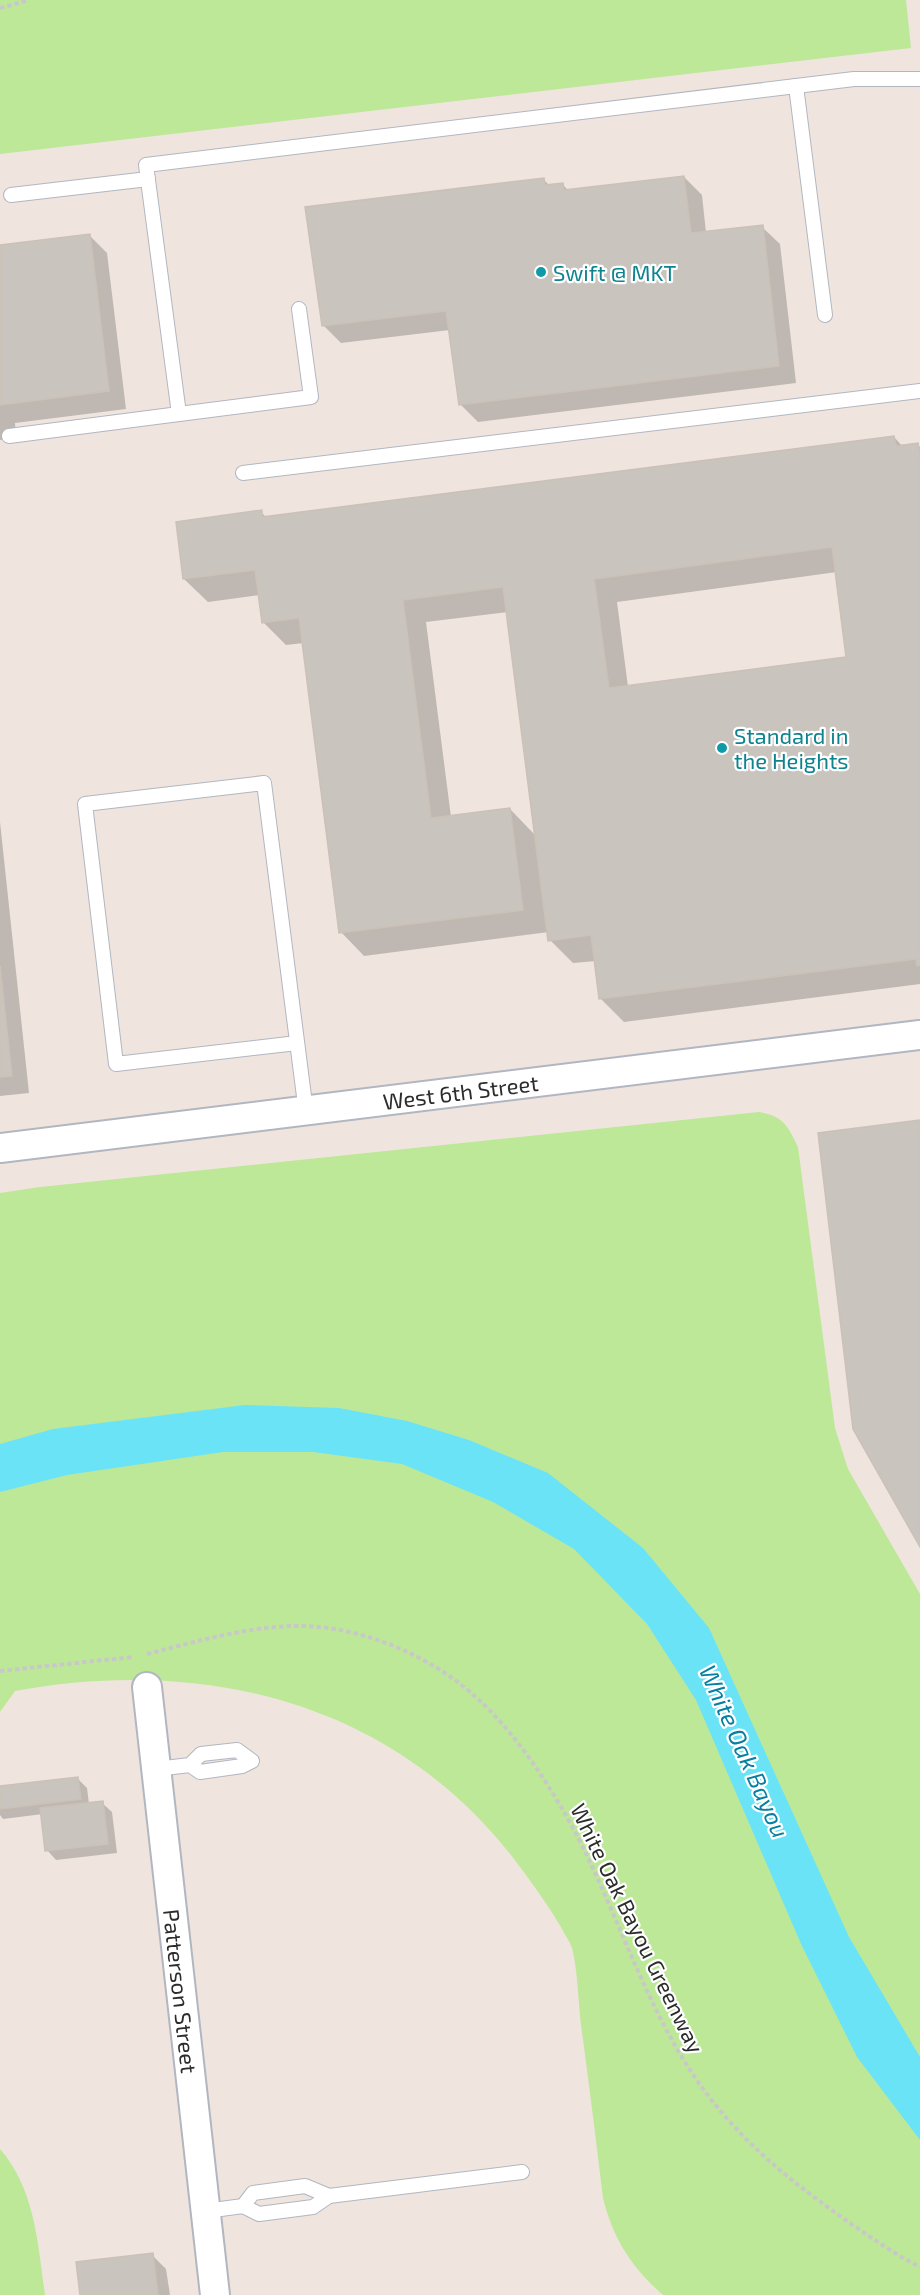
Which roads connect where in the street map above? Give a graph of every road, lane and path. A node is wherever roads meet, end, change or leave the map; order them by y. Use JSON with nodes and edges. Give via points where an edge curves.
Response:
{"nodes":[{"id":1,"x":29,"y":0,"type":"edge"},
{"id":2,"x":0,"y":8,"type":"edge"},
{"id":3,"x":920,"y":79,"type":"edge"},
{"id":4,"x":796,"y":86,"type":"junction"},
{"id":5,"x":148,"y":179,"type":"junction"},
{"id":6,"x":11,"y":195,"type":"dead end"},
{"id":7,"x":299,"y":309,"type":"dead end"},
{"id":8,"x":825,"y":315,"type":"dead end"},
{"id":9,"x":920,"y":390,"type":"edge"},
{"id":10,"x":179,"y":414,"type":"junction"},
{"id":11,"x":9,"y":436,"type":"dead end"},
{"id":12,"x":243,"y":473,"type":"dead end"},
{"id":13,"x":920,"y":1035,"type":"edge"},
{"id":14,"x":297,"y":1043,"type":"junction"},
{"id":15,"x":306,"y":1112,"type":"junction"},
{"id":16,"x":0,"y":1148,"type":"edge"},
{"id":17,"x":0,"y":1671,"type":"edge"},
{"id":18,"x":147,"y":1687,"type":"dead end"},
{"id":19,"x":190,"y":1765,"type":"dead end"},
{"id":20,"x":156,"y":1769,"type":"junction"},
{"id":21,"x":522,"y":2172,"type":"dead end"},
{"id":22,"x":329,"y":2196,"type":"junction"},
{"id":23,"x":243,"y":2206,"type":"junction"},
{"id":24,"x":206,"y":2211,"type":"junction"},
{"id":25,"x":920,"y":2267,"type":"edge"},
{"id":26,"x":215,"y":2295,"type":"edge"}],
"edges":[{"from":1,"to":2,"type":"path"},
{"from":3,"to":4,"type":"lane","via":[[854,79]]},
{"from":4,"to":5,"type":"lane","via":[[146,165]]},
{"from":4,"to":8,"type":"lane"},
{"from":5,"to":6,"type":"lane"},
{"from":5,"to":10,"type":"lane"},
{"from":7,"to":10,"type":"lane","via":[[311,397]]},
{"from":9,"to":12,"type":"lane"},
{"from":10,"to":11,"type":"lane"},
{"from":13,"to":15,"type":"street","name":"West 6th Street"},
{"from":14,"to":14,"type":"lane","via":[[264,783],[85,804],[116,1064]]},
{"from":14,"to":15,"type":"lane"},
{"from":15,"to":16,"type":"street","name":"West 6th Street"},
{"from":17,"to":25,"type":"path","name":"White Oak Bayou Greenway","via":[[116,1660],[233,1633],[293,1626],[322,1627],[363,1636],[412,1655],[448,1676],[497,1719],[565,1814],[670,2036],[714,2103],[746,2140],[794,2183],[856,2228]]},
{"from":18,"to":20,"type":"street","name":"Patterson Street"},
{"from":19,"to":20,"type":"lane"},
{"from":20,"to":24,"type":"street","name":"Patterson Street"},
{"from":21,"to":22,"type":"lane"},
{"from":22,"to":23,"type":"lane","via":[[313,2207],[259,2214]]},
{"from":22,"to":23,"type":"lane","via":[[305,2186],[253,2193]]},
{"from":23,"to":24,"type":"lane"},
{"from":24,"to":26,"type":"street","name":"Patterson Street"}]}
